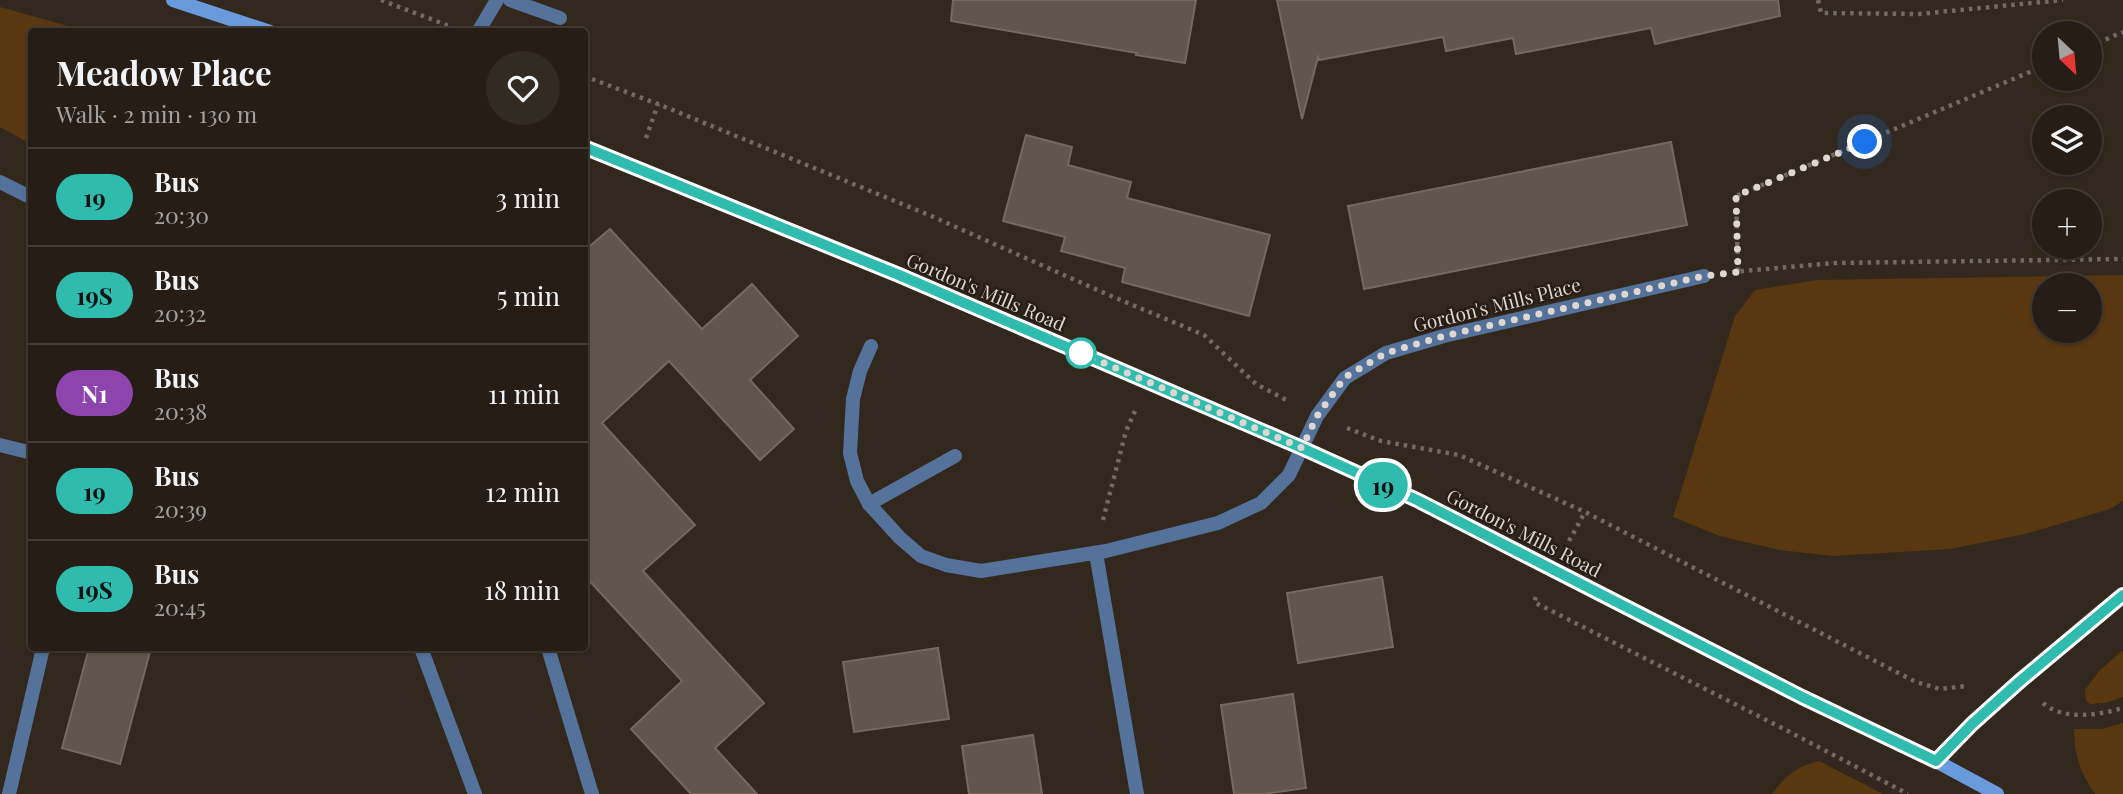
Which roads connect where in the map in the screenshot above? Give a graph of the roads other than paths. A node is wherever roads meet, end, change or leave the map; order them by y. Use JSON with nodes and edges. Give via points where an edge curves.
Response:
{"nodes":[{"id":1,"x":173,"y":0,"type":"edge"},
{"id":2,"x":497,"y":0,"type":"edge"},
{"id":3,"x":510,"y":0,"type":"edge"},
{"id":4,"x":560,"y":18,"type":"dead end"},
{"id":5,"x":258,"y":28,"type":"edge"},
{"id":6,"x":480,"y":28,"type":"edge"},
{"id":7,"x":588,"y":148,"type":"edge"},
{"id":8,"x":0,"y":182,"type":"edge"},
{"id":9,"x":28,"y":196,"type":"edge"},
{"id":10,"x":1704,"y":276,"type":"road end"},
{"id":11,"x":871,"y":346,"type":"dead end"},
{"id":12,"x":0,"y":444,"type":"edge"},
{"id":13,"x":1302,"y":448,"type":"junction"},
{"id":14,"x":28,"y":452,"type":"edge"},
{"id":15,"x":955,"y":456,"type":"dead end"},
{"id":16,"x":869,"y":503,"type":"junction"},
{"id":17,"x":1101,"y":552,"type":"junction"},
{"id":18,"x":2123,"y":595,"type":"edge"},
{"id":19,"x":42,"y":651,"type":"edge"},
{"id":20,"x":422,"y":651,"type":"edge"},
{"id":21,"x":549,"y":651,"type":"edge"},
{"id":22,"x":1936,"y":761,"type":"junction"},
{"id":23,"x":9,"y":794,"type":"edge"},
{"id":24,"x":475,"y":794,"type":"edge"},
{"id":25,"x":592,"y":794,"type":"edge"},
{"id":26,"x":1137,"y":794,"type":"edge"},
{"id":27,"x":1997,"y":794,"type":"edge"}],
"edges":[{"from":1,"to":5,"type":"main road"},
{"from":2,"to":6,"type":"street"},
{"from":3,"to":4,"type":"street"},
{"from":7,"to":13,"type":"main road","name":"Gordon's Mills Road"},
{"from":8,"to":9,"type":"street"},
{"from":10,"to":13,"type":"street","name":"Gordon's Mills Place","via":[[1386,353],[1345,377],[1317,416]]},
{"from":11,"to":16,"type":"street","name":"Gordon's Mills Place","via":[[853,399],[850,453]]},
{"from":12,"to":14,"type":"street"},
{"from":13,"to":17,"type":"street","name":"Gordon's Mills Place","via":[[1289,475],[1261,503],[1218,523]]},
{"from":13,"to":22,"type":"main road","name":"Gordon's Mills Road","via":[[1417,500]]},
{"from":15,"to":16,"type":"street"},
{"from":16,"to":17,"type":"street","name":"Gordon's Mills Place","via":[[921,556],[946,565],[981,571]]},
{"from":17,"to":26,"type":"street"},
{"from":18,"to":22,"type":"street","via":[[2020,681]]},
{"from":19,"to":23,"type":"street"},
{"from":20,"to":24,"type":"street"},
{"from":21,"to":25,"type":"street"},
{"from":22,"to":27,"type":"main road","name":"Gordon's Mills Road"}]}
